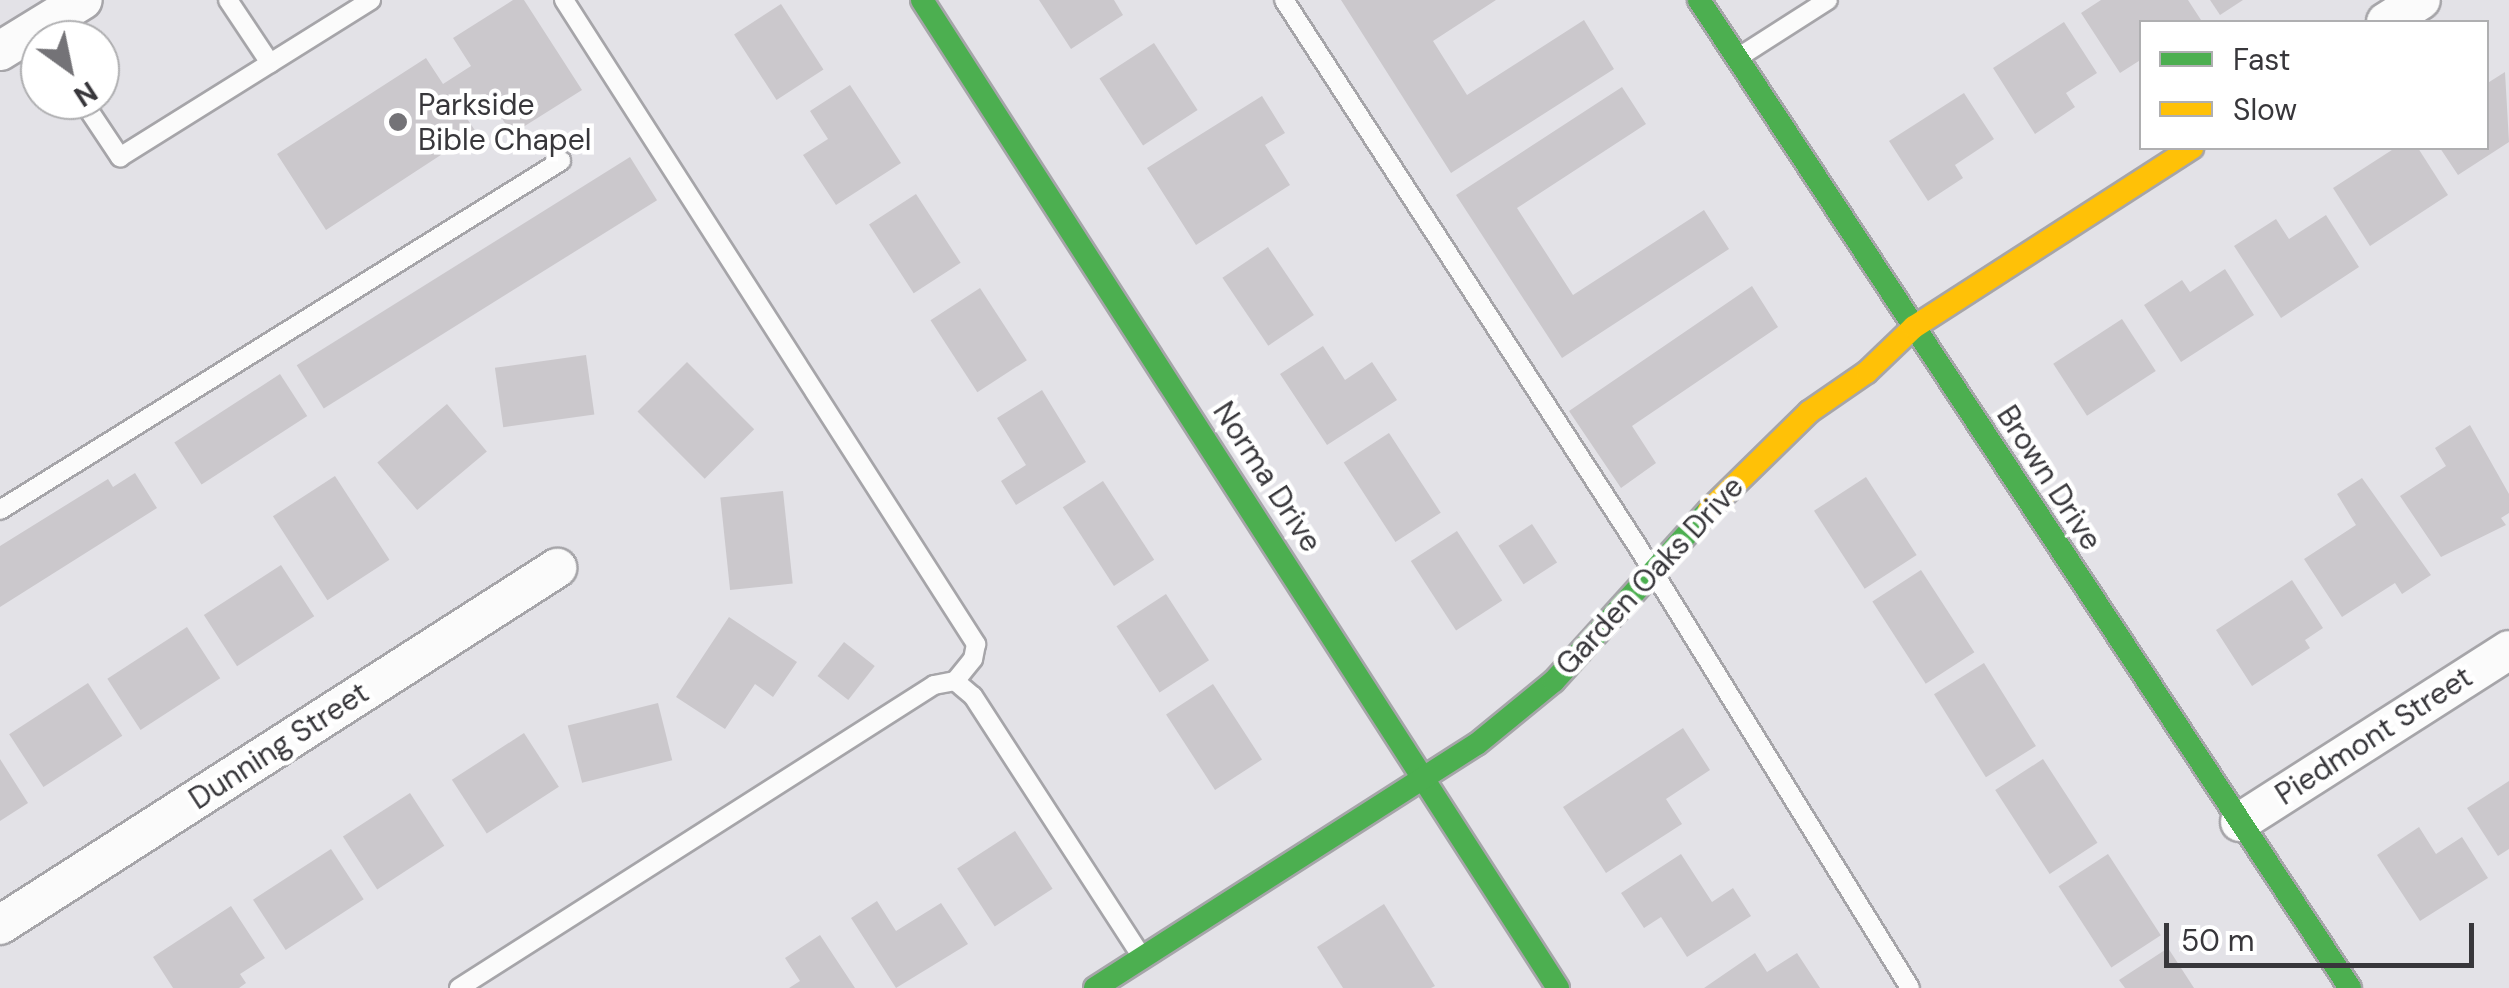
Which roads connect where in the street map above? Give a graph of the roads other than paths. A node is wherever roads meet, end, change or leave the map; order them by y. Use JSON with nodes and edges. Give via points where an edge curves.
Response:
{"nodes":[{"id":1,"x":83,"y":0,"type":"edge"},
{"id":2,"x":228,"y":0,"type":"edge"},
{"id":3,"x":371,"y":0,"type":"edge"},
{"id":4,"x":564,"y":0,"type":"edge"},
{"id":5,"x":922,"y":0,"type":"edge"},
{"id":6,"x":1284,"y":0,"type":"edge"},
{"id":7,"x":1699,"y":0,"type":"edge"},
{"id":8,"x":1828,"y":0,"type":"edge"},
{"id":9,"x":2421,"y":0,"type":"edge"},
{"id":10,"x":57,"y":20,"type":"edge"},
{"id":11,"x":2389,"y":20,"type":"edge"},
{"id":12,"x":1737,"y":58,"type":"junction"},
{"id":13,"x":270,"y":63,"type":"junction"},
{"id":14,"x":95,"y":120,"type":"edge"},
{"id":15,"x":2189,"y":150,"type":"edge"},
{"id":16,"x":561,"y":162,"type":"dead end"},
{"id":17,"x":1914,"y":327,"type":"junction"},
{"id":18,"x":0,"y":510,"type":"edge"},
{"id":19,"x":557,"y":568,"type":"dead end"},
{"id":20,"x":1654,"y":572,"type":"junction"},
{"id":21,"x":2509,"y":650,"type":"edge"},
{"id":22,"x":955,"y":680,"type":"junction"},
{"id":23,"x":1424,"y":778,"type":"junction"},
{"id":24,"x":2240,"y":822,"type":"junction"},
{"id":25,"x":0,"y":925,"type":"edge"},
{"id":26,"x":1142,"y":958,"type":"junction"},
{"id":27,"x":459,"y":988,"type":"edge"},
{"id":28,"x":1095,"y":988,"type":"edge"},
{"id":29,"x":1558,"y":988,"type":"edge"},
{"id":30,"x":1910,"y":988,"type":"edge"},
{"id":31,"x":2350,"y":988,"type":"edge"}],
"edges":[{"from":1,"to":10,"type":"street"},
{"from":2,"to":13,"type":"lane"},
{"from":3,"to":13,"type":"lane"},
{"from":4,"to":22,"type":"lane","via":[[976,644]]},
{"from":5,"to":23,"type":"street","name":"Norma Drive"},
{"from":6,"to":20,"type":"lane"},
{"from":7,"to":12,"type":"street","name":"Brown Drive"},
{"from":8,"to":12,"type":"lane"},
{"from":9,"to":11,"type":"street"},
{"from":12,"to":17,"type":"street","name":"Brown Drive"},
{"from":13,"to":14,"type":"lane","via":[[120,157]]},
{"from":15,"to":17,"type":"street","name":"Garden Oaks Drive"},
{"from":16,"to":18,"type":"lane"},
{"from":17,"to":20,"type":"street","name":"Garden Oaks Drive","via":[[1730,486]]},
{"from":17,"to":24,"type":"street","name":"Brown Drive"},
{"from":19,"to":25,"type":"street","name":"Dunning Street"},
{"from":20,"to":23,"type":"street","name":"Garden Oaks Drive","via":[[1554,681]]},
{"from":20,"to":30,"type":"lane"},
{"from":21,"to":24,"type":"street","name":"Piedmont Street"},
{"from":22,"to":26,"type":"lane","via":[[972,696]]},
{"from":22,"to":27,"type":"lane","via":[[934,685]]},
{"from":23,"to":26,"type":"street","name":"Garden Oaks Drive"},
{"from":23,"to":29,"type":"street","name":"Norma Drive"},
{"from":24,"to":31,"type":"street","name":"Brown Drive"},
{"from":26,"to":28,"type":"street","name":"Garden Oaks Drive"}]}
